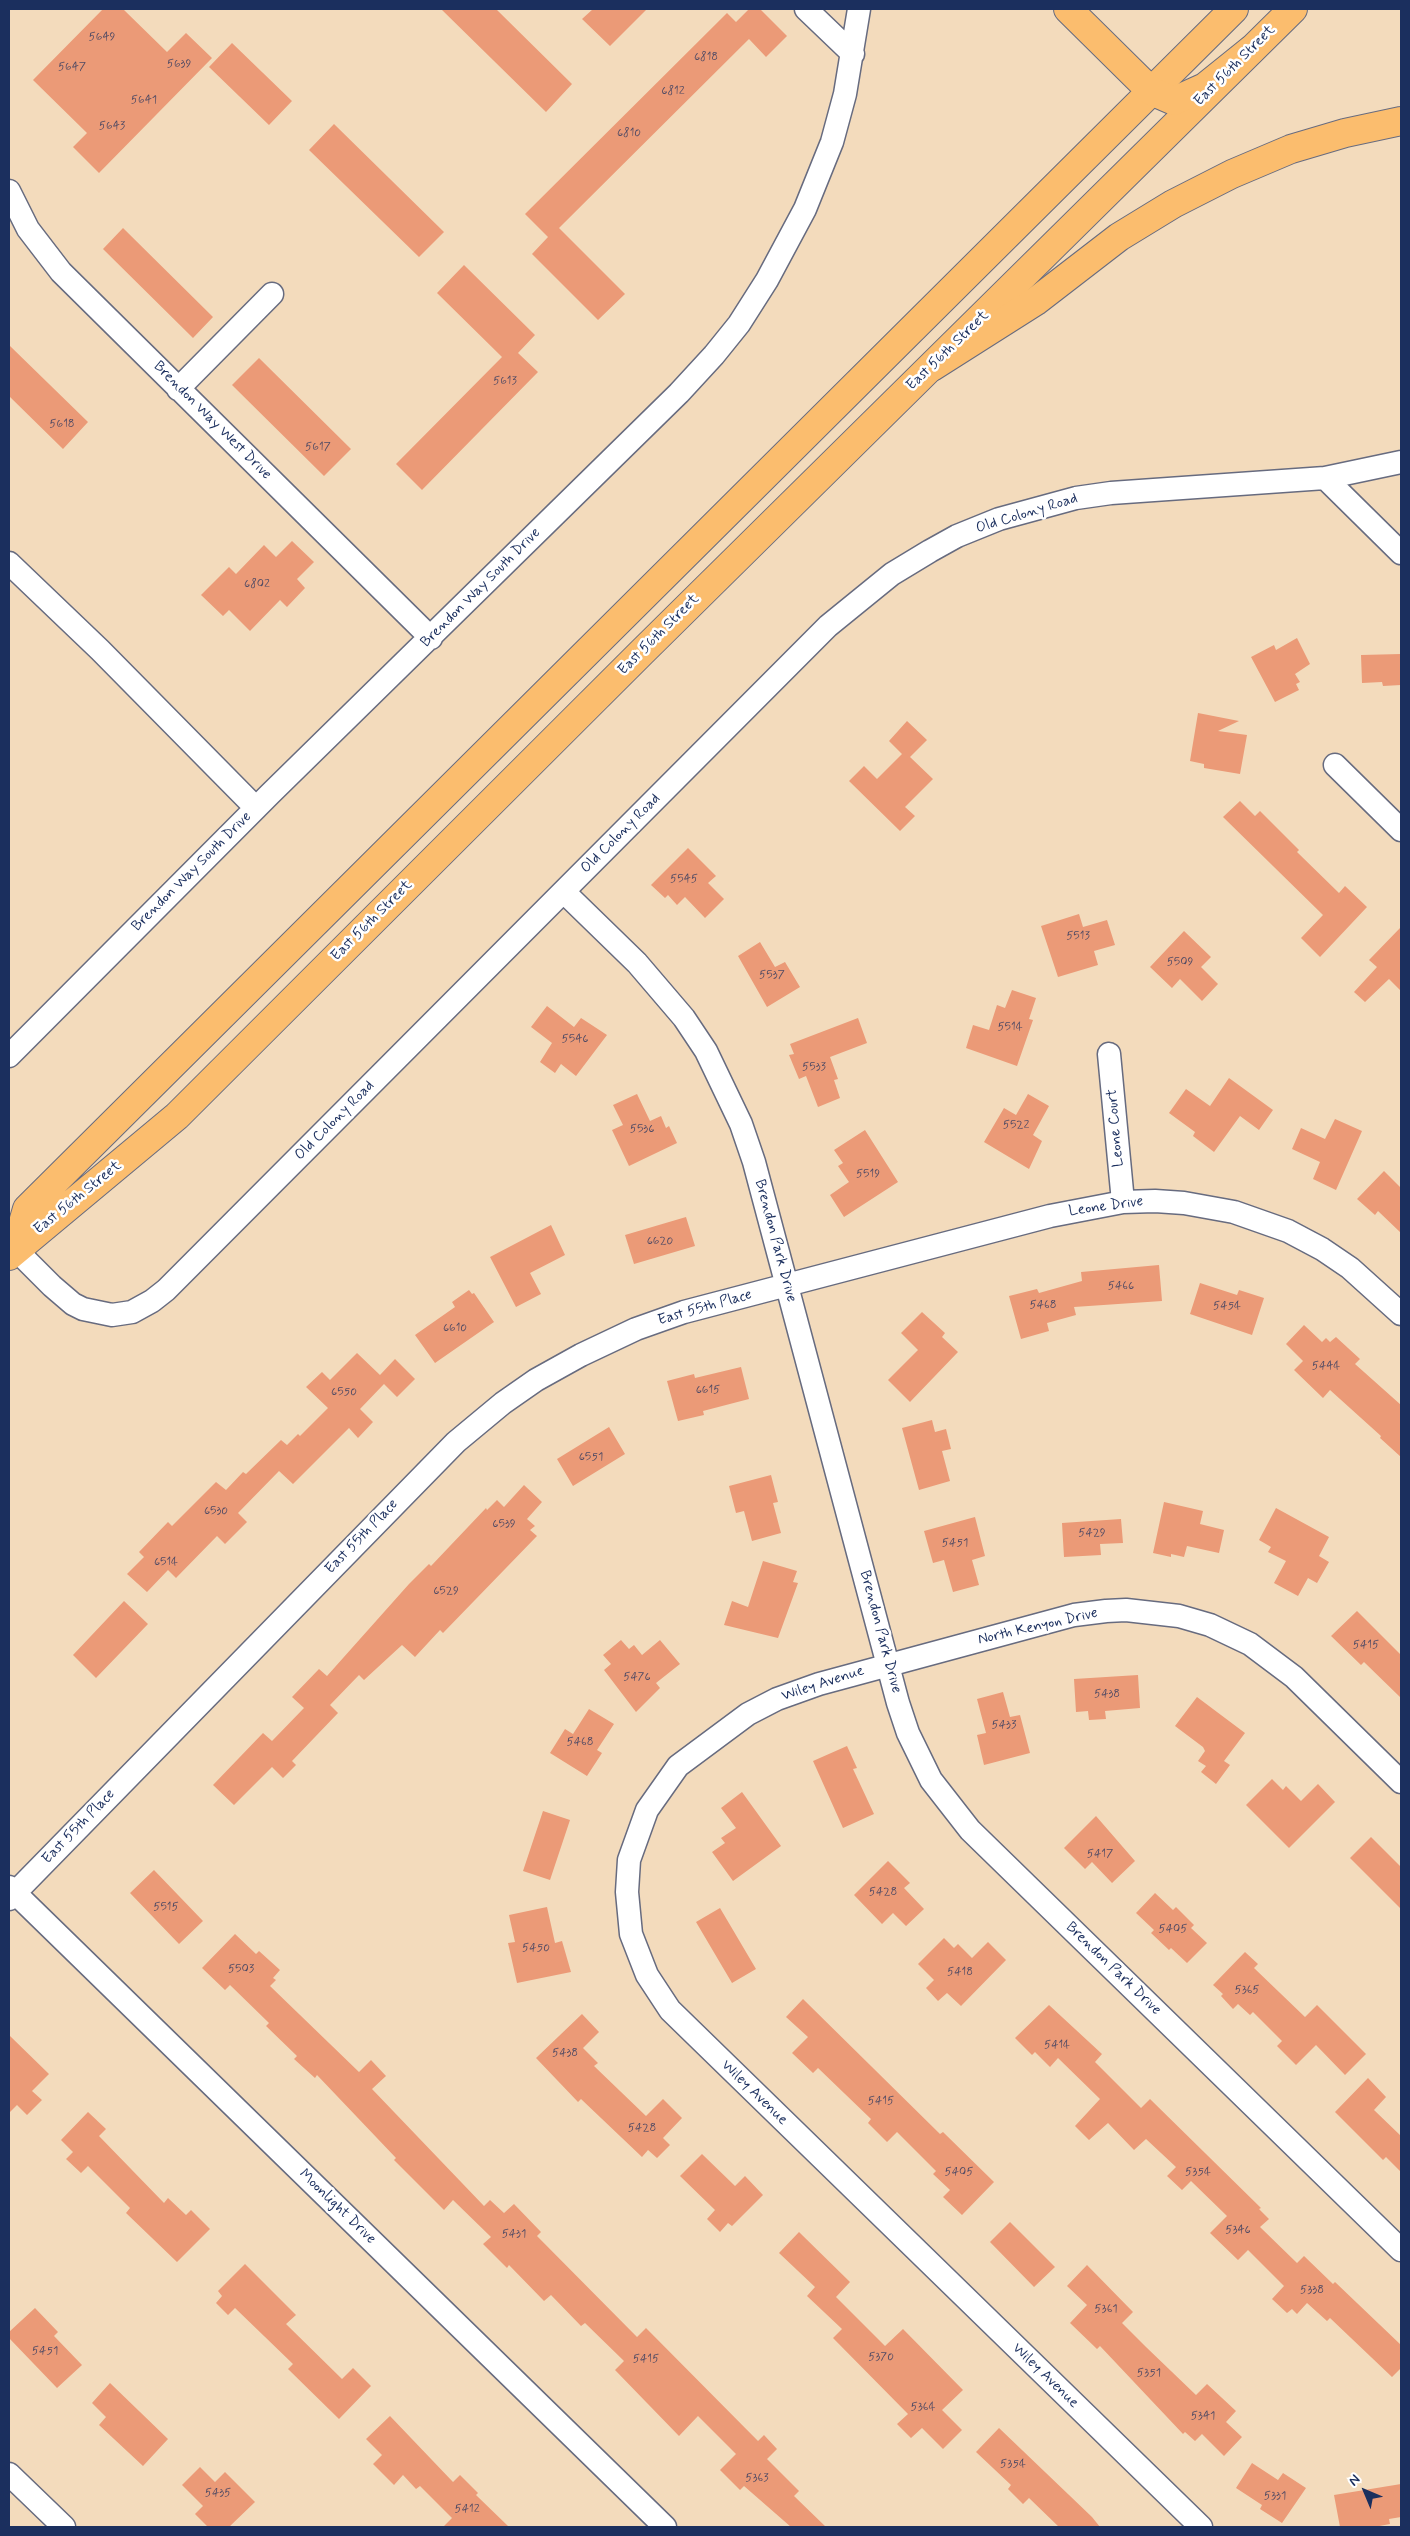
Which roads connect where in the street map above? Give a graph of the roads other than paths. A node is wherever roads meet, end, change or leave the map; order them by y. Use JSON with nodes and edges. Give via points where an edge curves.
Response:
{"nodes":[{"id":1,"x":806,"y":9,"type":"edge"},
{"id":2,"x":859,"y":9,"type":"edge"},
{"id":3,"x":1068,"y":9,"type":"edge"},
{"id":4,"x":1234,"y":9,"type":"edge"},
{"id":5,"x":1293,"y":9,"type":"edge"},
{"id":6,"x":1252,"y":50,"type":"junction"},
{"id":7,"x":853,"y":54,"type":"junction"},
{"id":8,"x":1151,"y":91,"type":"junction"},
{"id":9,"x":1401,"y":121,"type":"edge"},
{"id":10,"x":9,"y":192,"type":"edge"},
{"id":11,"x":272,"y":294,"type":"dead end"},
{"id":12,"x":932,"y":367,"type":"junction"},
{"id":13,"x":178,"y":389,"type":"junction"},
{"id":14,"x":1401,"y":462,"type":"edge"},
{"id":15,"x":1325,"y":478,"type":"junction"},
{"id":16,"x":1401,"y":553,"type":"edge"},
{"id":17,"x":9,"y":562,"type":"edge"},
{"id":18,"x":432,"y":638,"type":"junction"},
{"id":19,"x":1335,"y":765,"type":"dead end"},
{"id":20,"x":256,"y":808,"type":"junction"},
{"id":21,"x":1401,"y":830,"type":"edge"},
{"id":22,"x":564,"y":892,"type":"junction"},
{"id":23,"x":1109,"y":1054,"type":"dead end"},
{"id":24,"x":9,"y":1056,"type":"edge"},
{"id":25,"x":1123,"y":1202,"type":"junction"},
{"id":26,"x":11,"y":1249,"type":"edge"},
{"id":27,"x":787,"y":1285,"type":"junction"},
{"id":28,"x":1401,"y":1314,"type":"edge"},
{"id":29,"x":888,"y":1664,"type":"junction"},
{"id":30,"x":1401,"y":1782,"type":"edge"},
{"id":31,"x":11,"y":1893,"type":"edge"},
{"id":32,"x":1401,"y":2250,"type":"edge"},
{"id":33,"x":9,"y":2474,"type":"edge"},
{"id":34,"x":64,"y":2527,"type":"edge"},
{"id":35,"x":665,"y":2527,"type":"edge"},
{"id":36,"x":1201,"y":2527,"type":"edge"}],
"edges":[{"from":1,"to":7,"type":"street"},
{"from":2,"to":7,"type":"street","name":"Brendon Way South Drive"},
{"from":3,"to":8,"type":"main road"},
{"from":4,"to":8,"type":"main road","name":"East 56th Street"},
{"from":5,"to":6,"type":"main road","name":"East 56th Street"},
{"from":6,"to":8,"type":"main road","via":[[1187,97],[1174,101]]},
{"from":6,"to":12,"type":"main road","name":"East 56th Street"},
{"from":7,"to":18,"type":"street","name":"Brendon Way South Drive","via":[[832,142],[806,210],[788,246],[739,324],[679,393]]},
{"from":8,"to":26,"type":"main road","name":"East 56th Street","via":[[26,1209]]},
{"from":9,"to":12,"type":"main road","via":[[1291,149],[1182,200],[1118,237],[1036,301]]},
{"from":10,"to":13,"type":"street","name":"Brendon Way West Drive","via":[[28,229],[52,262]]},
{"from":11,"to":13,"type":"street"},
{"from":12,"to":26,"type":"main road","name":"East 56th Street","via":[[177,1116]]},
{"from":13,"to":18,"type":"street","name":"Brendon Way West Drive"},
{"from":14,"to":15,"type":"street","name":"Old Colony Road"},
{"from":15,"to":16,"type":"street"},
{"from":15,"to":22,"type":"street","name":"Old Colony Road","via":[[1076,498],[999,519],[936,547],[892,574],[828,626]]},
{"from":17,"to":20,"type":"street"},
{"from":18,"to":20,"type":"street","name":"Brendon Way South Drive"},
{"from":19,"to":21,"type":"street"},
{"from":20,"to":24,"type":"street","name":"Brendon Way South Drive"},
{"from":22,"to":26,"type":"street","name":"Old Colony Road","via":[[152,1301],[132,1312],[112,1315],[82,1309]]},
{"from":22,"to":27,"type":"street","name":"Brendon Park Drive","via":[[658,985],[706,1051],[741,1124]]},
{"from":23,"to":25,"type":"street","name":"Leone Court"},
{"from":25,"to":27,"type":"street","name":"Leone Drive","via":[[1050,1216]]},
{"from":25,"to":28,"type":"street","name":"Leone Drive","via":[[1204,1206],[1273,1225],[1336,1258]]},
{"from":27,"to":29,"type":"street","name":"Brendon Park Drive"},
{"from":27,"to":31,"type":"street","name":"East 55th Place","via":[[684,1312],[636,1329],[554,1370],[503,1403],[434,1464]]},
{"from":29,"to":30,"type":"street","name":"North Kenyon Drive","via":[[1074,1615],[1126,1610],[1179,1616],[1220,1629],[1268,1656]]},
{"from":29,"to":32,"type":"street","name":"Brendon Park Drive","via":[[912,1743],[931,1780],[955,1814]]},
{"from":29,"to":36,"type":"street","name":"Wiley Avenue","via":[[777,1699],[748,1714],[678,1766],[647,1810],[629,1860],[627,1903],[638,1956],[655,1989],[678,2019]]},
{"from":31,"to":35,"type":"street","name":"Moonlight Drive"},
{"from":33,"to":34,"type":"street"}]}
